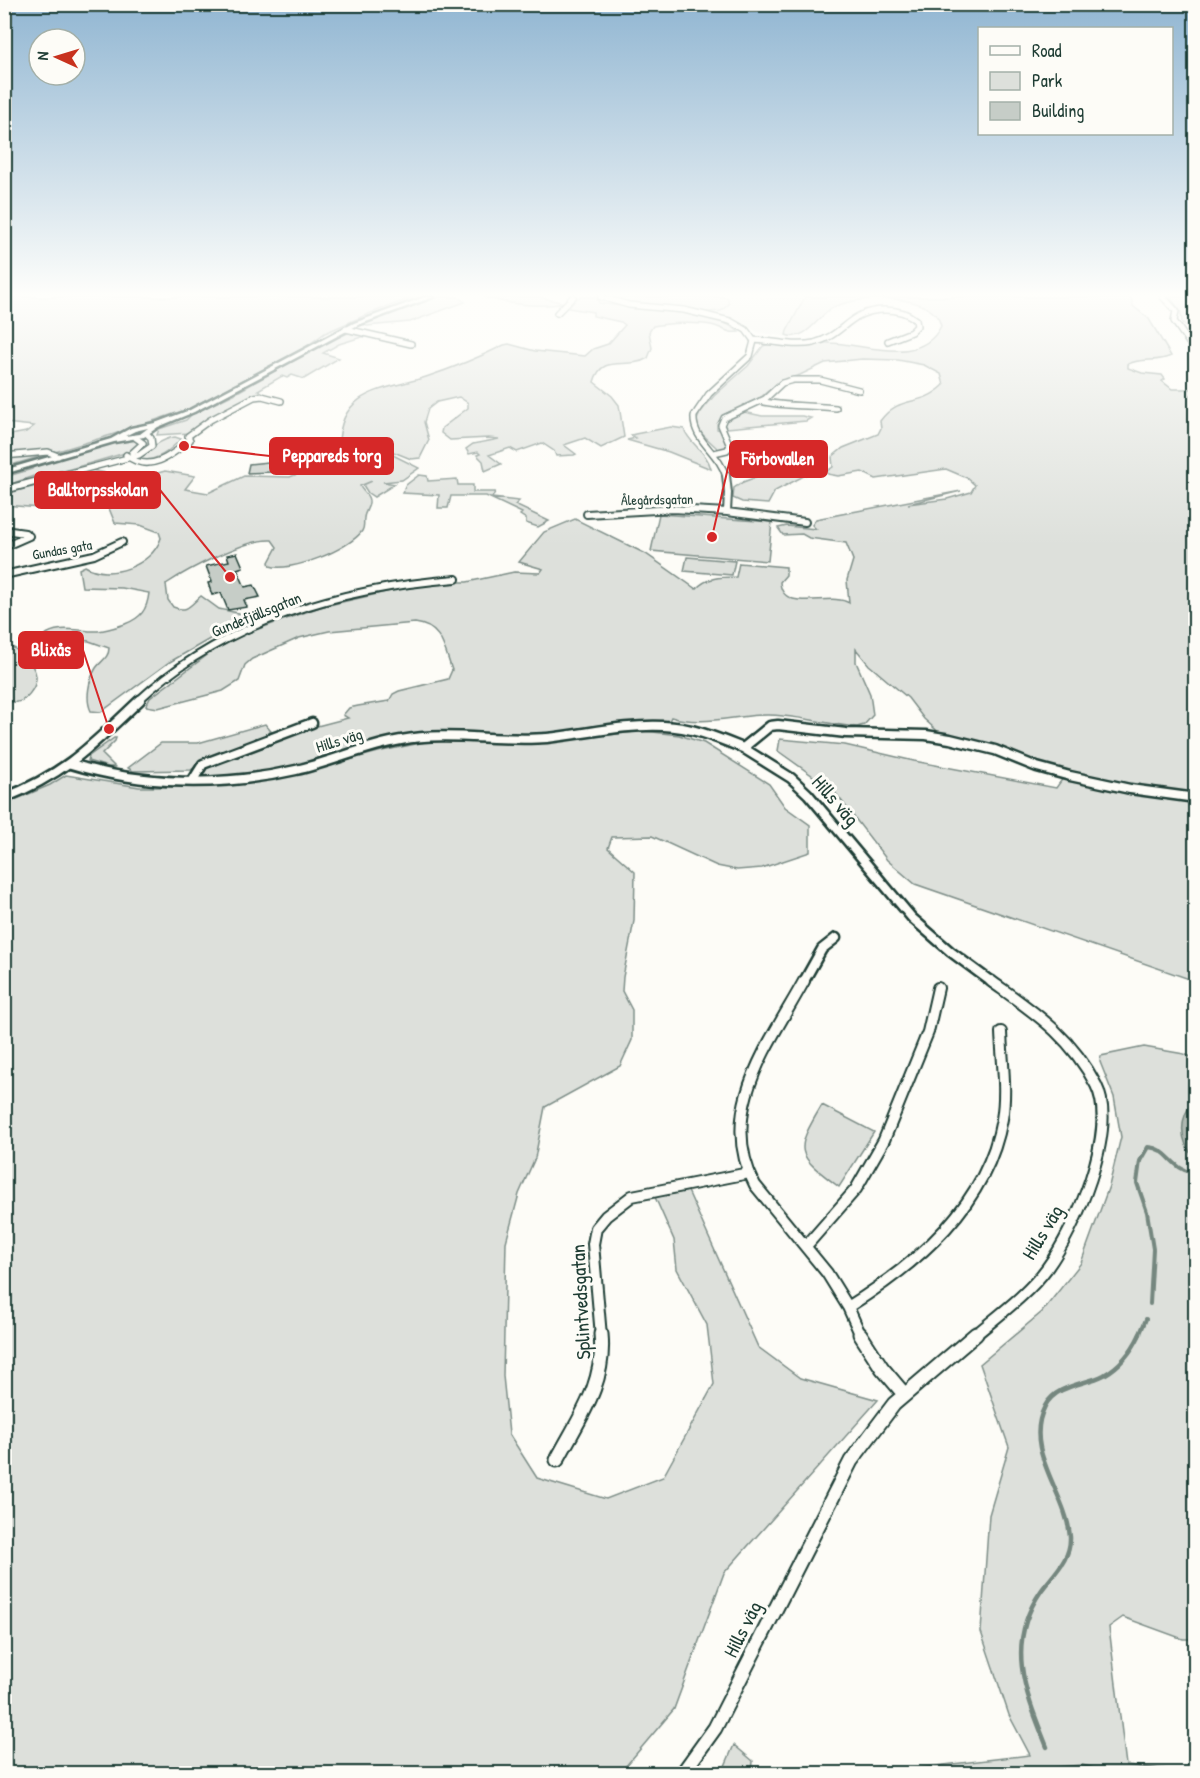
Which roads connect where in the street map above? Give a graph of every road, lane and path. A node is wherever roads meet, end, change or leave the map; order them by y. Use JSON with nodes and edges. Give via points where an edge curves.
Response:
{"nodes":[{"id":1,"x":253,"y":380,"type":"edge"},
{"id":2,"x":726,"y":380,"type":"edge"},
{"id":3,"x":793,"y":380,"type":"edge"},
{"id":4,"x":819,"y":380,"type":"edge"},
{"id":5,"x":859,"y":390,"type":"dead end"},
{"id":6,"x":281,"y":401,"type":"dead end"},
{"id":7,"x":760,"y":401,"type":"junction"},
{"id":8,"x":836,"y":408,"type":"dead end"},
{"id":9,"x":146,"y":432,"type":"junction"},
{"id":10,"x":132,"y":435,"type":"junction"},
{"id":11,"x":714,"y":453,"type":"junction"},
{"id":12,"x":4,"y":456,"type":"edge"},
{"id":13,"x":58,"y":456,"type":"junction"},
{"id":14,"x":128,"y":456,"type":"junction"},
{"id":15,"x":4,"y":472,"type":"edge"},
{"id":16,"x":4,"y":490,"type":"edge"},
{"id":17,"x":727,"y":512,"type":"junction"},
{"id":18,"x":587,"y":514,"type":"dead end"},
{"id":19,"x":805,"y":522,"type":"dead end"},
{"id":20,"x":4,"y":530,"type":"edge"},
{"id":21,"x":122,"y":542,"type":"dead end"},
{"id":22,"x":4,"y":547,"type":"edge"},
{"id":23,"x":4,"y":575,"type":"edge"},
{"id":24,"x":456,"y":579,"type":"dead end"},
{"id":25,"x":312,"y":723,"type":"dead end"},
{"id":26,"x":743,"y":748,"type":"junction"},
{"id":27,"x":71,"y":764,"type":"junction"},
{"id":28,"x":193,"y":780,"type":"junction"},
{"id":29,"x":4,"y":798,"type":"edge"},
{"id":30,"x":1196,"y":798,"type":"edge"},
{"id":31,"x":836,"y":938,"type":"dead end"},
{"id":32,"x":938,"y":988,"type":"dead end"},
{"id":33,"x":1000,"y":1032,"type":"dead end"},
{"id":34,"x":749,"y":1173,"type":"junction"},
{"id":35,"x":807,"y":1245,"type":"junction"},
{"id":36,"x":848,"y":1307,"type":"junction"},
{"id":37,"x":904,"y":1394,"type":"junction"},
{"id":38,"x":557,"y":1460,"type":"dead end"},
{"id":39,"x":682,"y":1773,"type":"edge"}],
"edges":[{"from":1,"to":9,"type":"street"},
{"from":2,"to":11,"type":"street","via":[[694,415],[697,435]]},
{"from":3,"to":7,"type":"street","via":[[782,383]]},
{"from":4,"to":5,"type":"street"},
{"from":6,"to":14,"type":"street","via":[[254,397],[204,423],[164,461],[142,464]]},
{"from":7,"to":8,"type":"street"},
{"from":7,"to":11,"type":"street","via":[[722,420],[730,446]]},
{"from":9,"to":10,"type":"street"},
{"from":9,"to":14,"type":"street","via":[[152,446],[146,452]]},
{"from":10,"to":13,"type":"street"},
{"from":10,"to":14,"type":"street","via":[[143,442]]},
{"from":11,"to":17,"type":"street","via":[[725,477]]},
{"from":12,"to":13,"type":"street","via":[[36,452]]},
{"from":13,"to":15,"type":"street"},
{"from":14,"to":16,"type":"street"},
{"from":17,"to":18,"type":"street","name":"Ålegårdsgatan","via":[[673,509]]},
{"from":17,"to":19,"type":"street","name":"Ålegårdsgatan"},
{"from":20,"to":22,"type":"street","name":"Gundas gata","via":[[28,536]]},
{"from":21,"to":23,"type":"street","name":"Gundas gata","via":[[94,556]]},
{"from":24,"to":27,"type":"street","name":"Gundefjällsgatan","via":[[355,594],[282,615],[232,636],[167,676]]},
{"from":25,"to":28,"type":"street","via":[[203,764]]},
{"from":26,"to":28,"type":"street","name":"Hills väg","via":[[716,737],[665,726],[526,739],[432,736],[387,743],[293,771],[240,779]]},
{"from":26,"to":30,"type":"street","via":[[774,725],[846,733],[926,735],[995,750],[1070,776]]},
{"from":26,"to":37,"type":"street","name":"Hills väg","via":[[791,777],[808,794],[912,918],[1069,1043],[1101,1101],[1104,1126],[1086,1192],[1071,1230],[1046,1269],[1015,1301]]},
{"from":27,"to":28,"type":"street","via":[[121,778]]},
{"from":27,"to":29,"type":"street","name":"Gundefjällsgatan"},
{"from":31,"to":34,"type":"street","via":[[822,949],[802,981],[743,1097],[739,1123]]},
{"from":32,"to":35,"type":"street","via":[[928,1032],[884,1140],[856,1189]]},
{"from":33,"to":36,"type":"street","via":[[1002,1119],[996,1144],[975,1192],[925,1251],[880,1288]]},
{"from":34,"to":35,"type":"street","via":[[774,1210]]},
{"from":34,"to":38,"type":"street","name":"Splintvedsgatan","via":[[632,1196],[596,1228],[593,1244],[602,1345],[600,1375]]},
{"from":35,"to":36,"type":"street"},
{"from":36,"to":37,"type":"street","via":[[862,1339]]},
{"from":37,"to":39,"type":"street","name":"Hills väg","via":[[851,1461],[714,1728]]}]}
